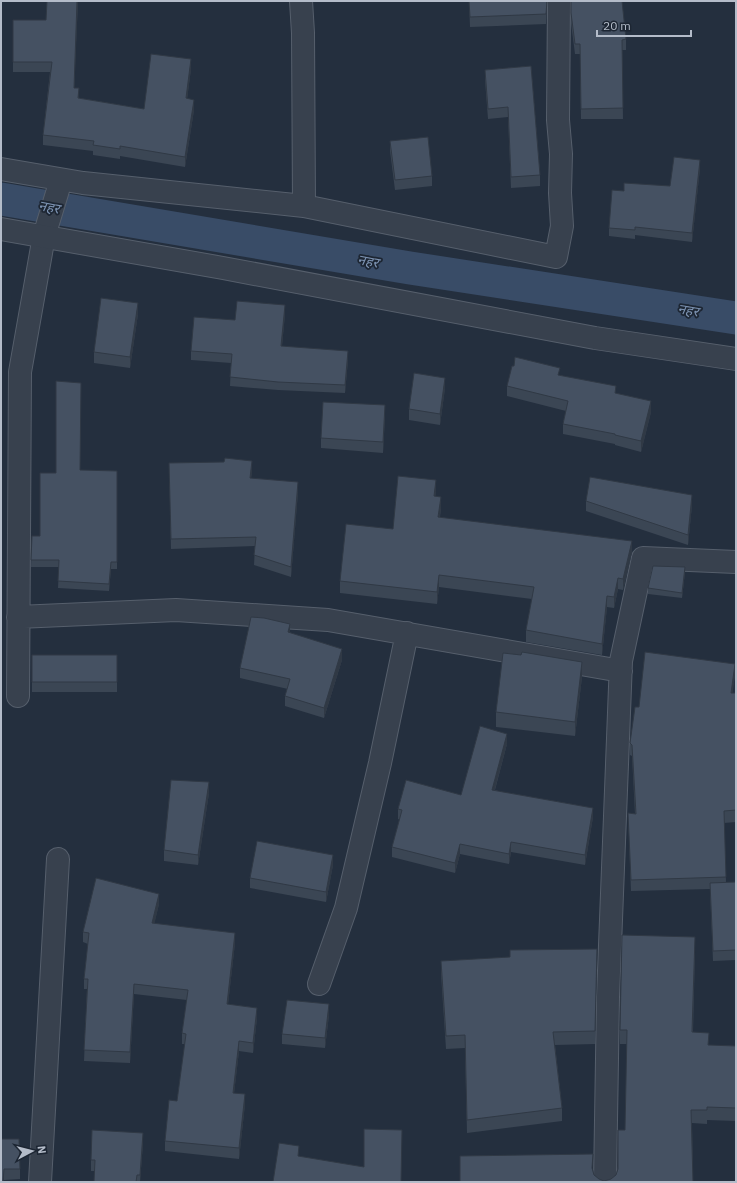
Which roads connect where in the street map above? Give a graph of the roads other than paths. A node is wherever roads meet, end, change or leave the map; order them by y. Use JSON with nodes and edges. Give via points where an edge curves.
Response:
{"nodes":[{"id":1,"x":301,"y":1,"type":"edge"},
{"id":2,"x":559,"y":1,"type":"edge"},
{"id":3,"x":1,"y":169,"type":"edge"},
{"id":4,"x":61,"y":180,"type":"junction"},
{"id":5,"x":304,"y":206,"type":"junction"},
{"id":6,"x":1,"y":229,"type":"edge"},
{"id":7,"x":44,"y":236,"type":"junction"},
{"id":8,"x":736,"y":359,"type":"edge"},
{"id":9,"x":736,"y":562,"type":"edge"},
{"id":10,"x":18,"y":617,"type":"junction"},
{"id":11,"x":407,"y":633,"type":"junction"},
{"id":12,"x":621,"y":671,"type":"junction"},
{"id":13,"x":18,"y":696,"type":"dead end"},
{"id":14,"x":58,"y":859,"type":"dead end"},
{"id":15,"x":319,"y":984,"type":"dead end"},
{"id":16,"x":40,"y":1182,"type":"edge"},
{"id":17,"x":605,"y":1182,"type":"edge"}],
"edges":[{"from":1,"to":5,"type":"street"},
{"from":2,"to":5,"type":"street","via":[[558,120],[562,226],[556,256]]},
{"from":3,"to":4,"type":"street"},
{"from":4,"to":5,"type":"street"},
{"from":4,"to":7,"type":"street"},
{"from":6,"to":7,"type":"street"},
{"from":7,"to":8,"type":"street","via":[[595,338]]},
{"from":7,"to":10,"type":"street","via":[[20,372]]},
{"from":9,"to":12,"type":"street","via":[[643,558],[621,660]]},
{"from":10,"to":11,"type":"street","via":[[176,610],[328,620]]},
{"from":10,"to":13,"type":"street"},
{"from":11,"to":12,"type":"street"},
{"from":11,"to":15,"type":"street","via":[[346,908]]},
{"from":12,"to":17,"type":"street","via":[[608,997]]},
{"from":14,"to":16,"type":"street"}]}
